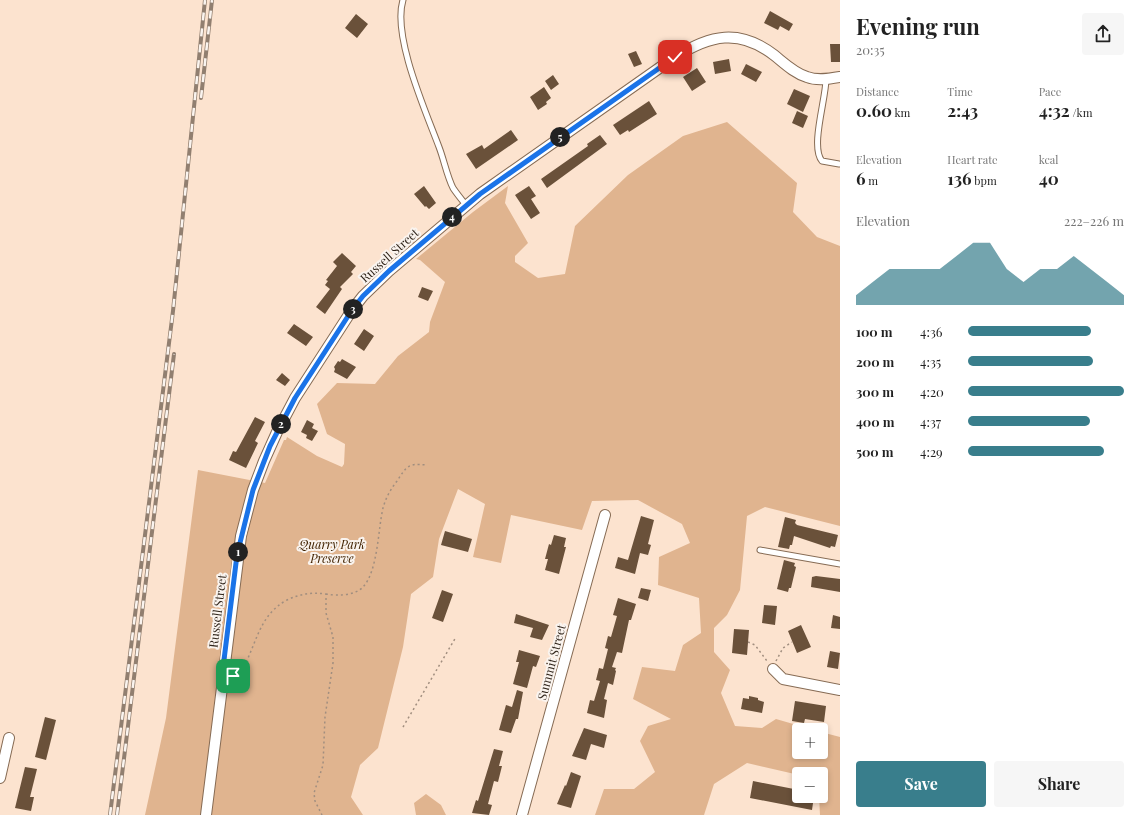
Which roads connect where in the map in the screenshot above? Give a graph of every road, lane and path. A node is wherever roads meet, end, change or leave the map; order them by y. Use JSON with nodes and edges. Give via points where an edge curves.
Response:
{"nodes":[{"id":1,"x":403,"y":0,"type":"edge"},
{"id":2,"x":840,"y":77,"type":"edge"},
{"id":3,"x":826,"y":79,"type":"junction"},
{"id":4,"x":838,"y":164,"type":"dead end"},
{"id":5,"x":466,"y":205,"type":"junction"},
{"id":6,"x":426,"y":466,"type":"dead end"},
{"id":7,"x":605,"y":515,"type":"dead end"},
{"id":8,"x":760,"y":550,"type":"dead end"},
{"id":9,"x":840,"y":564,"type":"edge"},
{"id":10,"x":326,"y":594,"type":"junction"},
{"id":11,"x":456,"y":638,"type":"dead end"},
{"id":12,"x":748,"y":642,"type":"dead end"},
{"id":13,"x":792,"y":642,"type":"dead end"},
{"id":14,"x":773,"y":668,"type":"junction"},
{"id":15,"x":222,"y":676,"type":"junction"},
{"id":16,"x":840,"y":690,"type":"edge"},
{"id":17,"x":403,"y":727,"type":"dead end"},
{"id":18,"x":9,"y":738,"type":"dead end"},
{"id":19,"x":0,"y":778,"type":"edge"},
{"id":20,"x":206,"y":815,"type":"edge"},
{"id":21,"x":322,"y":815,"type":"edge"},
{"id":22,"x":522,"y":815,"type":"edge"}],
"edges":[{"from":1,"to":5,"type":"lane","via":[[400,11],[403,35],[416,91],[453,188]]},
{"from":2,"to":3,"type":"street","name":"Russell Street"},
{"from":3,"to":4,"type":"lane","via":[[818,157],[822,161]]},
{"from":3,"to":5,"type":"street","name":"Russell Street","via":[[806,77],[762,46],[744,40],[721,38],[700,42]]},
{"from":5,"to":15,"type":"street","name":"Russell Street","via":[[363,296],[295,398],[277,432],[253,490],[241,536]]},
{"from":6,"to":10,"type":"path","via":[[410,465],[389,492],[368,581],[362,588],[350,594]]},
{"from":7,"to":22,"type":"street","name":"Summit Street"},
{"from":8,"to":9,"type":"lane"},
{"from":10,"to":15,"type":"path","via":[[300,595],[275,608],[266,618],[240,673]]},
{"from":10,"to":21,"type":"path","via":[[326,614],[333,637],[333,663],[325,717],[323,765],[314,793],[315,802]]},
{"from":11,"to":17,"type":"path"},
{"from":12,"to":14,"type":"path","via":[[758,648]]},
{"from":13,"to":14,"type":"path","via":[[781,650]]},
{"from":14,"to":16,"type":"street","via":[[783,678]]},
{"from":15,"to":20,"type":"street","name":"Russell Street"},
{"from":18,"to":19,"type":"street"}]}
